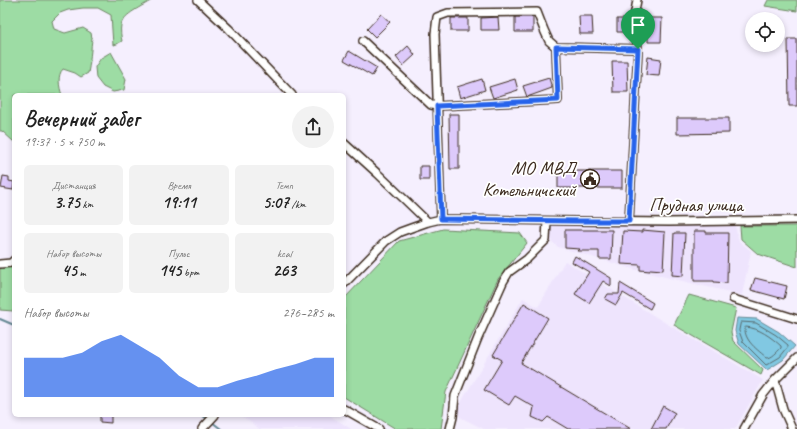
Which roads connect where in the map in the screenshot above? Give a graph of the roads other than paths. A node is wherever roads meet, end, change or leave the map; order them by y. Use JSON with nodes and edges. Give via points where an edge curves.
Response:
{"nodes":[{"id":1,"x":198,"y":0,"type":"edge"},
{"id":2,"x":637,"y":0,"type":"edge"},
{"id":3,"x":363,"y":41,"type":"dead end"},
{"id":4,"x":556,"y":47,"type":"junction"},
{"id":5,"x":638,"y":49,"type":"junction"},
{"id":6,"x":290,"y":93,"type":"edge"},
{"id":7,"x":437,"y":106,"type":"junction"},
{"id":8,"x":346,"y":145,"type":"edge"},
{"id":9,"x":441,"y":219,"type":"junction"},
{"id":10,"x":797,"y":220,"type":"edge"},
{"id":11,"x":547,"y":221,"type":"junction"},
{"id":12,"x":629,"y":221,"type":"junction"},
{"id":13,"x":428,"y":222,"type":"junction"},
{"id":14,"x":12,"y":262,"type":"edge"},
{"id":15,"x":0,"y":264,"type":"edge"},
{"id":16,"x":346,"y":282,"type":"edge"},
{"id":17,"x":732,"y":299,"type":"dead end"},
{"id":18,"x":797,"y":319,"type":"edge"},
{"id":19,"x":797,"y":358,"type":"edge"},
{"id":20,"x":775,"y":380,"type":"junction"},
{"id":21,"x":346,"y":410,"type":"edge"},
{"id":22,"x":213,"y":417,"type":"edge"},
{"id":23,"x":202,"y":429,"type":"edge"},
{"id":24,"x":379,"y":429,"type":"edge"},
{"id":25,"x":450,"y":429,"type":"edge"},
{"id":26,"x":744,"y":429,"type":"edge"},
{"id":27,"x":792,"y":429,"type":"edge"}],
"edges":[{"from":1,"to":6,"type":"street"},
{"from":2,"to":5,"type":"street","via":[[634,18]]},
{"from":3,"to":7,"type":"street","via":[[430,105]]},
{"from":4,"to":5,"type":"street"},
{"from":4,"to":7,"type":"street","via":[[558,100]]},
{"from":4,"to":7,"type":"street","via":[[549,41],[537,12],[448,13],[437,17]]},
{"from":5,"to":12,"type":"street"},
{"from":7,"to":9,"type":"street"},
{"from":8,"to":13,"type":"street"},
{"from":9,"to":11,"type":"street","name":"Прудная улица"},
{"from":9,"to":13,"type":"street","name":"Прудная улица"},
{"from":10,"to":12,"type":"street","name":"Прудная улица"},
{"from":11,"to":12,"type":"street","name":"Прудная улица"},
{"from":11,"to":25,"type":"street","via":[[546,240],[509,272],[503,282],[455,396]]},
{"from":13,"to":16,"type":"street","name":"Прудная улица","via":[[400,232],[386,241]]},
{"from":14,"to":15,"type":"street"},
{"from":17,"to":18,"type":"street"},
{"from":19,"to":20,"type":"street"},
{"from":20,"to":26,"type":"street","via":[[763,395]]},
{"from":20,"to":27,"type":"street"},
{"from":21,"to":24,"type":"street"},
{"from":22,"to":23,"type":"street"}]}
